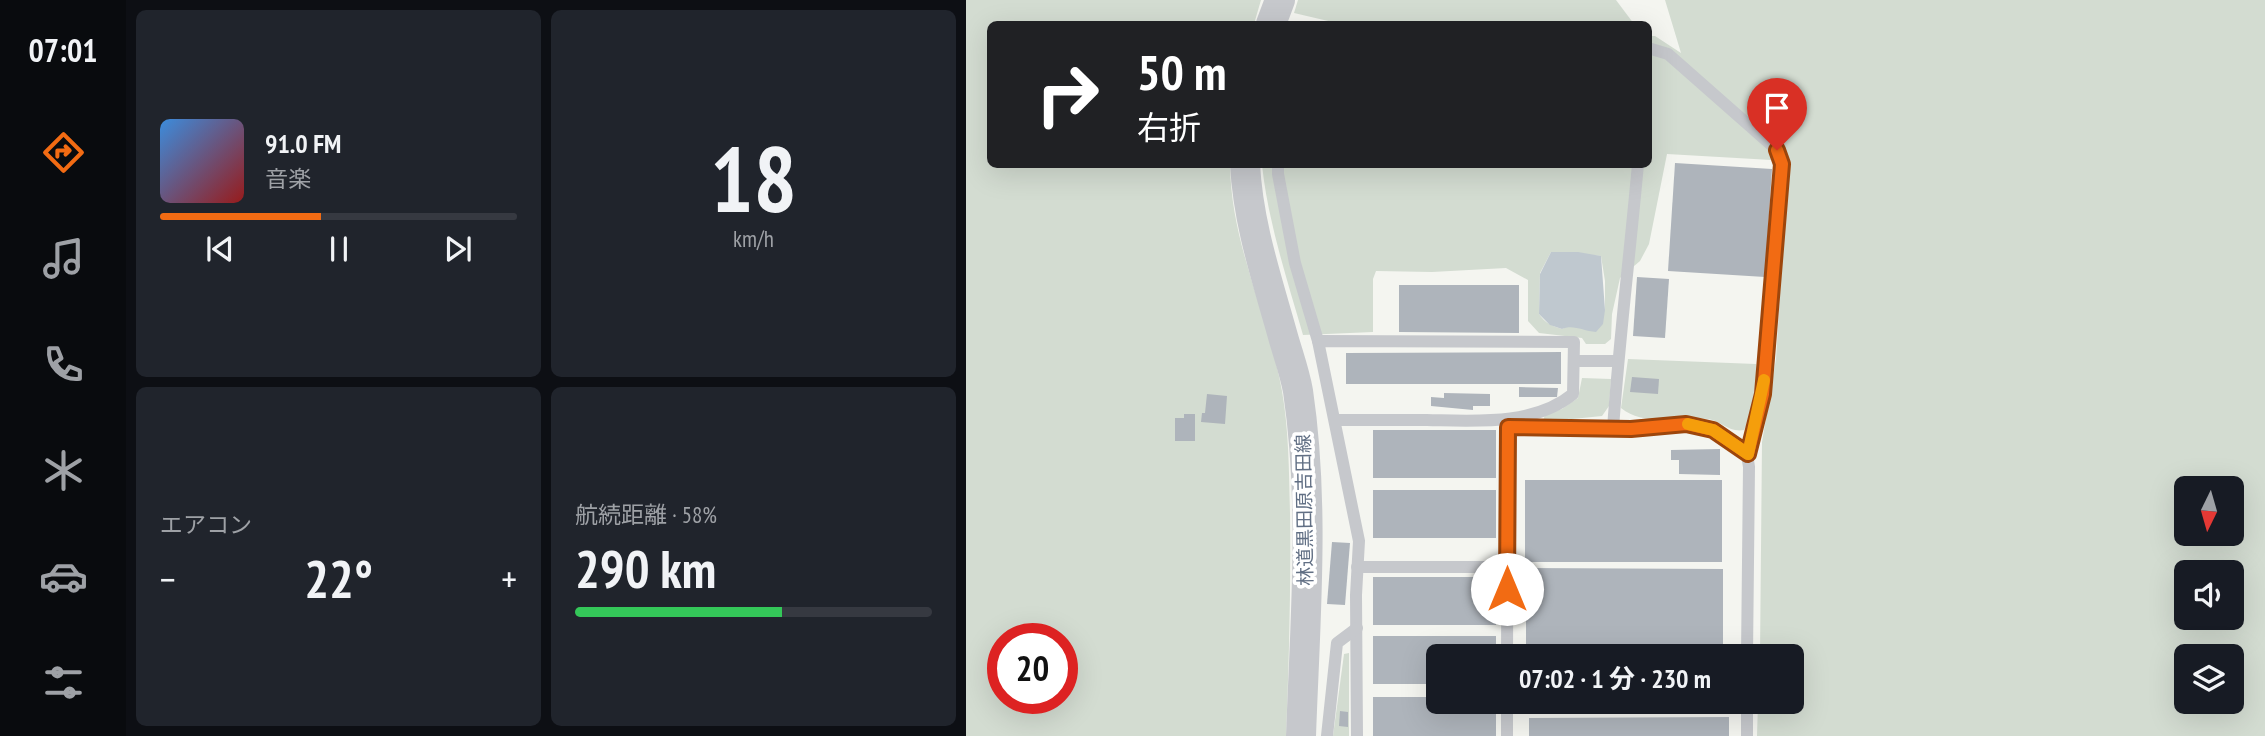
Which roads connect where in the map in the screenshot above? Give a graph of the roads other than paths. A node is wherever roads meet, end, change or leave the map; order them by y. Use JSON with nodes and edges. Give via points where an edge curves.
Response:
{"nodes":[{"id":1,"x":1280,"y":0,"type":"edge"},
{"id":2,"x":1272,"y":21,"type":"edge"},
{"id":3,"x":1652,"y":51,"type":"edge"},
{"id":4,"x":1245,"y":168,"type":"edge"},
{"id":5,"x":1278,"y":168,"type":"edge"},
{"id":6,"x":1638,"y":168,"type":"edge"},
{"id":7,"x":1318,"y":341,"type":"junction"},
{"id":8,"x":1574,"y":361,"type":"junction"},
{"id":9,"x":1617,"y":361,"type":"junction"},
{"id":10,"x":1335,"y":420,"type":"junction"},
{"id":11,"x":1508,"y":422,"type":"junction"},
{"id":12,"x":1613,"y":429,"type":"junction"},
{"id":13,"x":1748,"y":454,"type":"junction"},
{"id":14,"x":1357,"y":567,"type":"junction"},
{"id":15,"x":1507,"y":567,"type":"junction"},
{"id":16,"x":1357,"y":628,"type":"junction"},
{"id":17,"x":1507,"y":644,"type":"edge"},
{"id":18,"x":1748,"y":644,"type":"edge"},
{"id":19,"x":1507,"y":714,"type":"edge"},
{"id":20,"x":1747,"y":714,"type":"edge"},
{"id":21,"x":1301,"y":736,"type":"edge"},
{"id":22,"x":1327,"y":736,"type":"edge"},
{"id":23,"x":1357,"y":736,"type":"edge"},
{"id":24,"x":1507,"y":736,"type":"edge"},
{"id":25,"x":1747,"y":736,"type":"edge"}],
"edges":[{"from":1,"to":2,"type":"street"},
{"from":3,"to":13,"type":"lane","via":[[1668,54],[1777,150],[1782,164],[1763,394]]},
{"from":4,"to":21,"type":"street","name":"林道黒田原吉田線","via":[[1259,253],[1297,389],[1306,466]]},
{"from":5,"to":7,"type":"lane","via":[[1295,263]]},
{"from":6,"to":9,"type":"lane"},
{"from":7,"to":8,"type":"lane","via":[[1574,342]]},
{"from":7,"to":10,"type":"lane"},
{"from":8,"to":9,"type":"lane"},
{"from":8,"to":11,"type":"lane","via":[[1573,394]]},
{"from":9,"to":12,"type":"lane"},
{"from":10,"to":11,"type":"lane"},
{"from":10,"to":14,"type":"lane","via":[[1348,499],[1355,514]]},
{"from":11,"to":12,"type":"lane"},
{"from":11,"to":15,"type":"lane"},
{"from":12,"to":13,"type":"lane","via":[[1686,424],[1713,430]]},
{"from":13,"to":18,"type":"lane"},
{"from":14,"to":15,"type":"lane"},
{"from":14,"to":16,"type":"lane"},
{"from":15,"to":17,"type":"lane"},
{"from":16,"to":22,"type":"lane","via":[[1337,643]]},
{"from":16,"to":23,"type":"lane"},
{"from":19,"to":24,"type":"lane"},
{"from":20,"to":25,"type":"lane"}]}
